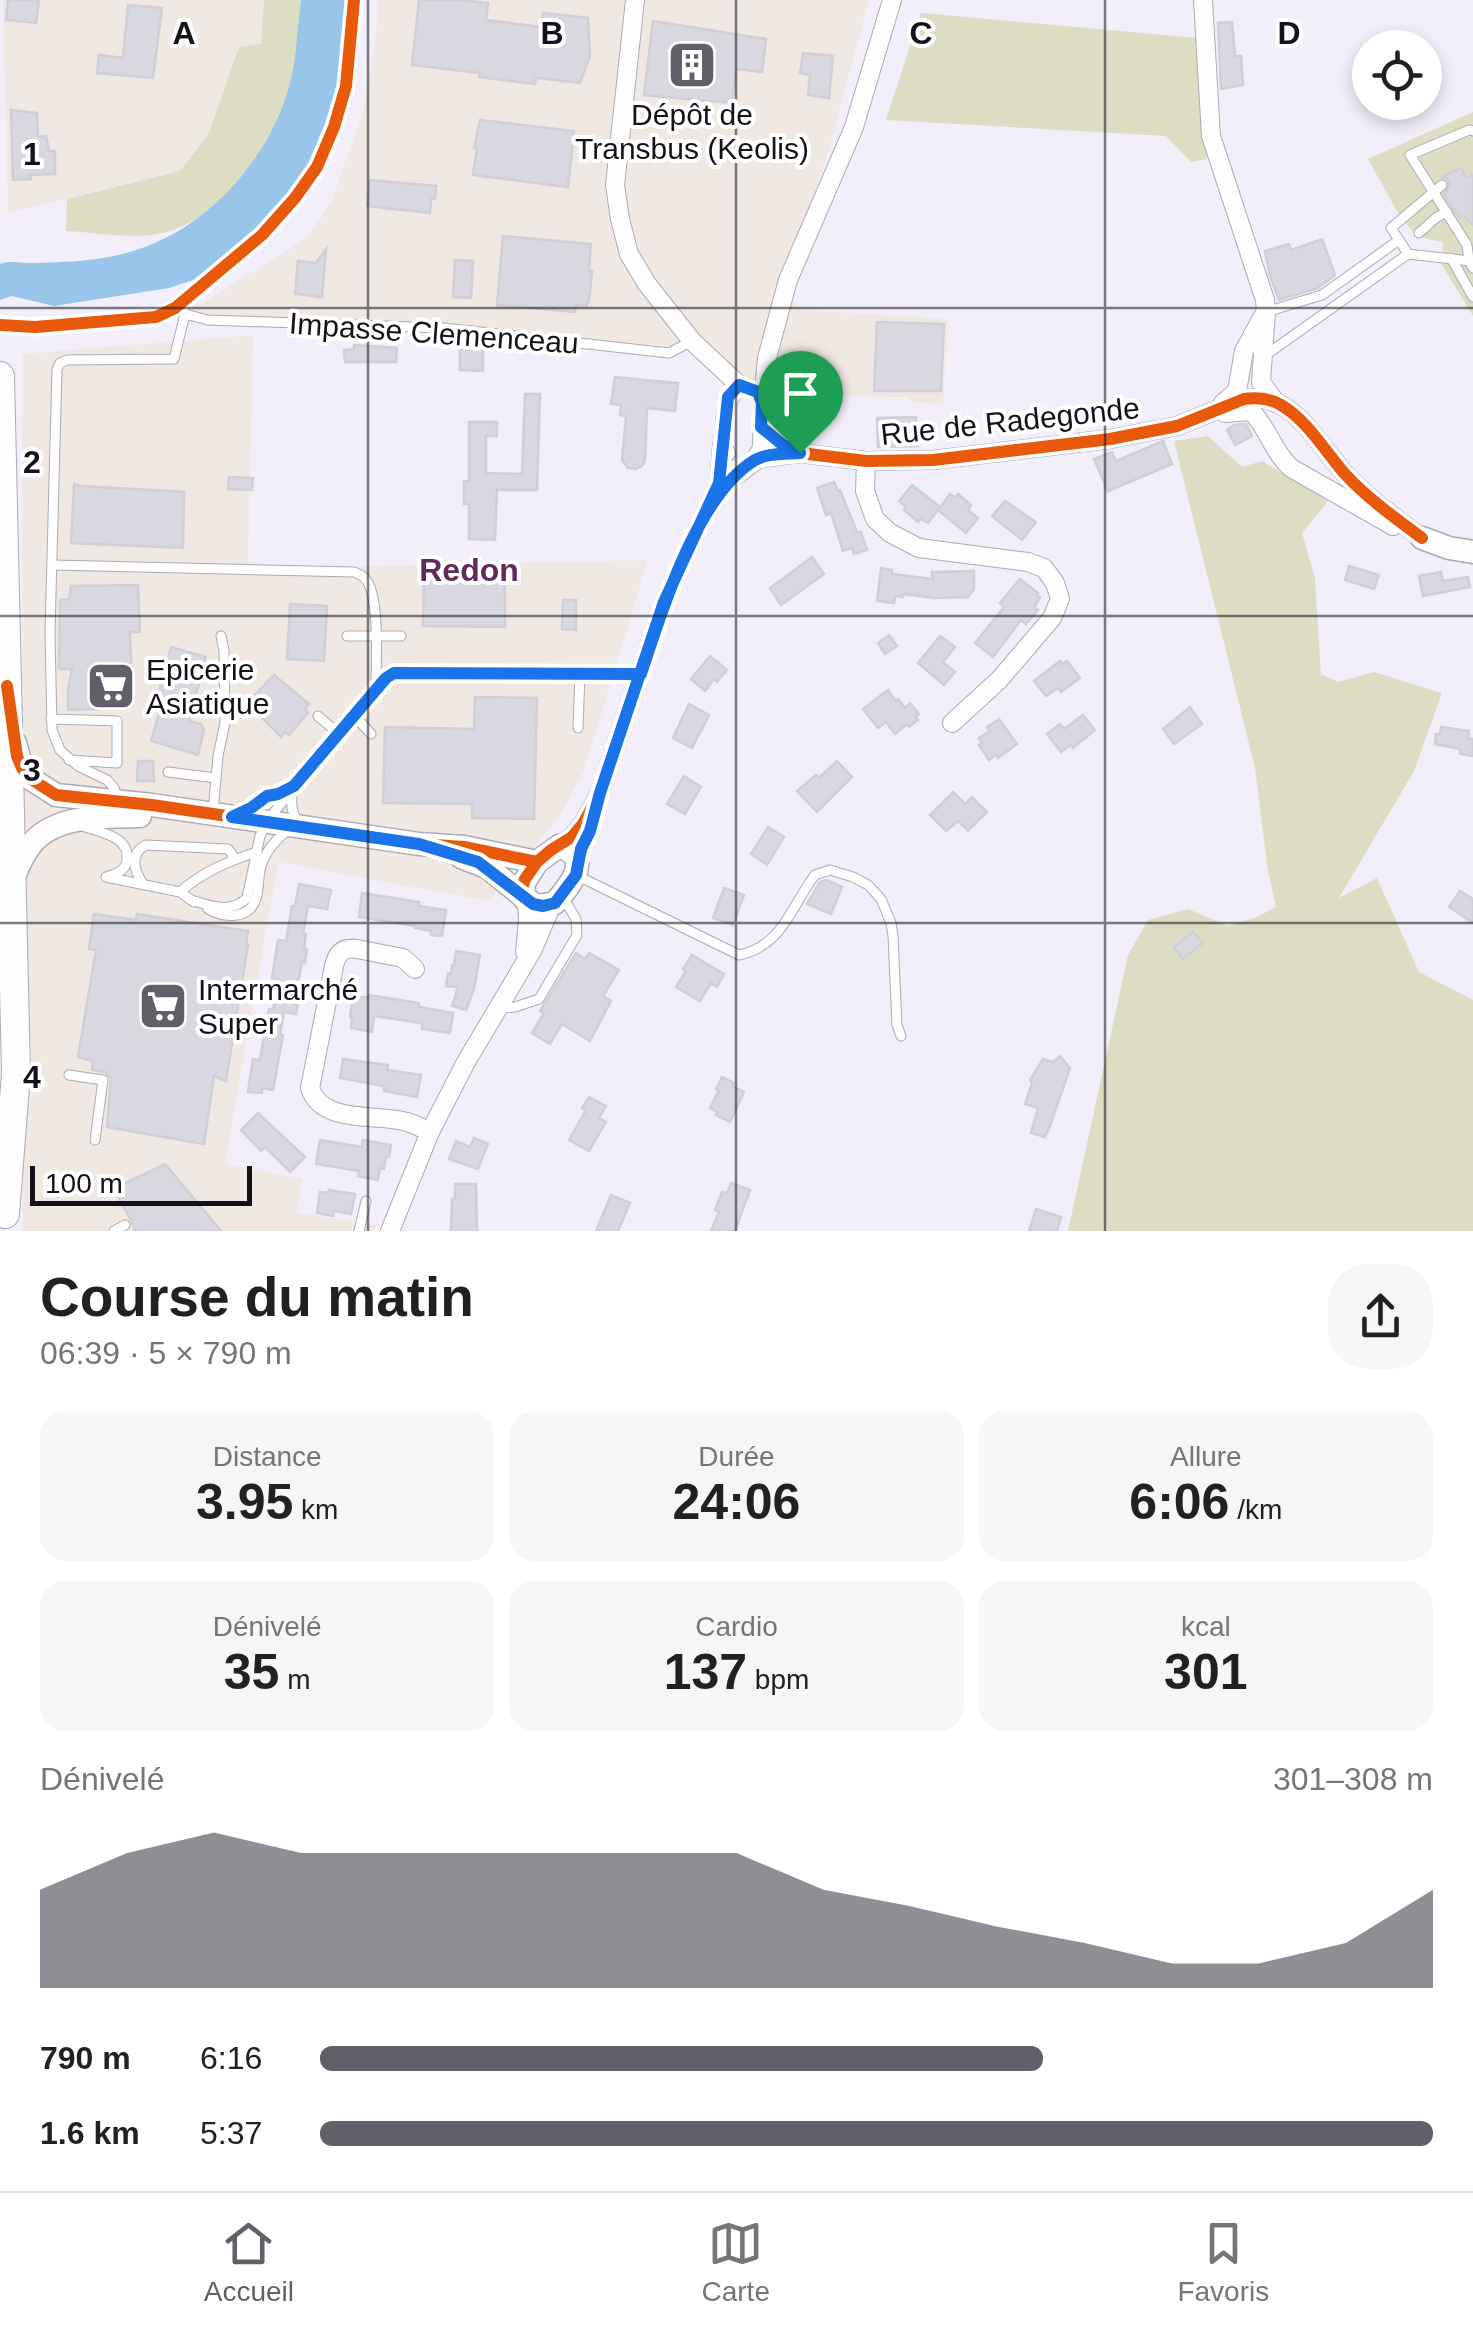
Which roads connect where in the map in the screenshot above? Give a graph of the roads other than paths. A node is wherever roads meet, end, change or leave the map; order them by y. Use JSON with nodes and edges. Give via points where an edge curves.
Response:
{"nodes":[{"id":1,"x":634,"y":0,"type":"edge"},
{"id":2,"x":892,"y":0,"type":"edge"},
{"id":3,"x":1204,"y":0,"type":"edge"},
{"id":4,"x":1473,"y":131,"type":"edge"},
{"id":5,"x":1438,"y":188,"type":"junction"},
{"id":6,"x":1447,"y":212,"type":"junction"},
{"id":7,"x":1418,"y":233,"type":"dead end"},
{"id":8,"x":1399,"y":240,"type":"junction"},
{"id":9,"x":1408,"y":254,"type":"junction"},
{"id":10,"x":1451,"y":258,"type":"junction"},
{"id":11,"x":1471,"y":259,"type":"edge"},
{"id":12,"x":1473,"y":297,"type":"edge"},
{"id":13,"x":175,"y":308,"type":"dead end"},
{"id":14,"x":1266,"y":312,"type":"junction"},
{"id":15,"x":185,"y":314,"type":"junction"},
{"id":16,"x":692,"y":341,"type":"junction"},
{"id":17,"x":767,"y":358,"type":"junction"},
{"id":18,"x":1261,"y":358,"type":"junction"},
{"id":19,"x":0,"y":376,"type":"edge"},
{"id":20,"x":740,"y":385,"type":"junction"},
{"id":21,"x":1276,"y":402,"type":"junction"},
{"id":22,"x":762,"y":403,"type":"junction"},
{"id":23,"x":1208,"y":416,"type":"junction"},
{"id":24,"x":726,"y":421,"type":"junction"},
{"id":25,"x":2,"y":427,"type":"edge"},
{"id":26,"x":761,"y":427,"type":"junction"},
{"id":27,"x":722,"y":446,"type":"junction"},
{"id":28,"x":800,"y":453,"type":"junction"},
{"id":29,"x":866,"y":461,"type":"junction"},
{"id":30,"x":752,"y":463,"type":"junction"},
{"id":31,"x":707,"y":514,"type":"junction"},
{"id":32,"x":1422,"y":538,"type":"junction"},
{"id":33,"x":1473,"y":552,"type":"edge"},
{"id":34,"x":52,"y":565,"type":"junction"},
{"id":35,"x":375,"y":635,"type":"junction"},
{"id":36,"x":221,"y":636,"type":"dead end"},
{"id":37,"x":347,"y":636,"type":"dead end"},
{"id":38,"x":401,"y":636,"type":"dead end"},
{"id":39,"x":580,"y":674,"type":"junction"},
{"id":40,"x":641,"y":674,"type":"junction"},
{"id":41,"x":7,"y":686,"type":"junction"},
{"id":42,"x":376,"y":689,"type":"junction"},
{"id":43,"x":354,"y":715,"type":"junction"},
{"id":44,"x":318,"y":716,"type":"dead end"},
{"id":45,"x":51,"y":719,"type":"junction"},
{"id":46,"x":952,"y":722,"type":"dead end"},
{"id":47,"x":578,"y":728,"type":"dead end"},
{"id":48,"x":338,"y":733,"type":"junction"},
{"id":49,"x":371,"y":734,"type":"dead end"},
{"id":50,"x":70,"y":760,"type":"junction"},
{"id":51,"x":115,"y":763,"type":"junction"},
{"id":52,"x":168,"y":772,"type":"dead end"},
{"id":53,"x":216,"y":778,"type":"junction"},
{"id":54,"x":294,"y":786,"type":"junction"},
{"id":55,"x":600,"y":793,"type":"junction"},
{"id":56,"x":56,"y":795,"type":"junction"},
{"id":57,"x":116,"y":795,"type":"junction"},
{"id":58,"x":173,"y":810,"type":"junction"},
{"id":59,"x":5,"y":815,"type":"edge"},
{"id":60,"x":222,"y":816,"type":"junction"},
{"id":61,"x":72,"y":821,"type":"junction"},
{"id":62,"x":267,"y":821,"type":"junction"},
{"id":63,"x":299,"y":826,"type":"junction"},
{"id":64,"x":419,"y":844,"type":"junction"},
{"id":65,"x":559,"y":846,"type":"junction"},
{"id":66,"x":257,"y":852,"type":"junction"},
{"id":67,"x":233,"y":860,"type":"junction"},
{"id":68,"x":537,"y":862,"type":"junction"},
{"id":69,"x":577,"y":871,"type":"junction"},
{"id":70,"x":143,"y":884,"type":"junction"},
{"id":71,"x":180,"y":892,"type":"junction"},
{"id":72,"x":8,"y":896,"type":"edge"},
{"id":73,"x":526,"y":899,"type":"junction"},
{"id":74,"x":191,"y":900,"type":"junction"},
{"id":75,"x":557,"y":900,"type":"junction"},
{"id":76,"x":577,"y":930,"type":"junction"},
{"id":77,"x":588,"y":937,"type":"dead end"},
{"id":78,"x":523,"y":967,"type":"junction"},
{"id":79,"x":415,"y":969,"type":"dead end"},
{"id":80,"x":499,"y":1008,"type":"junction"},
{"id":81,"x":901,"y":1036,"type":"dead end"},
{"id":82,"x":69,"y":1075,"type":"dead end"},
{"id":83,"x":0,"y":1110,"type":"edge"},
{"id":84,"x":430,"y":1132,"type":"junction"},
{"id":85,"x":95,"y":1140,"type":"dead end"},
{"id":86,"x":366,"y":1201,"type":"dead end"},
{"id":87,"x":6,"y":1222,"type":"edge"},
{"id":88,"x":124,"y":1225,"type":"dead end"},
{"id":89,"x":114,"y":1231,"type":"edge"},
{"id":90,"x":359,"y":1231,"type":"edge"},
{"id":91,"x":390,"y":1231,"type":"edge"}],
"edges":[{"from":1,"to":16,"type":"street","via":[[615,185],[620,219],[629,254]]},
{"from":2,"to":17,"type":"street","via":[[854,128],[788,280]]},
{"from":3,"to":14,"type":"street","via":[[1211,136]]},
{"from":4,"to":5,"type":"lane","via":[[1410,155]]},
{"from":5,"to":6,"type":"lane"},
{"from":5,"to":8,"type":"lane","via":[[1391,228]]},
{"from":6,"to":7,"type":"lane"},
{"from":6,"to":11,"type":"lane"},
{"from":8,"to":9,"type":"lane"},
{"from":8,"to":14,"type":"lane","via":[[1322,295]]},
{"from":9,"to":10,"type":"lane"},
{"from":9,"to":18,"type":"lane"},
{"from":10,"to":11,"type":"lane"},
{"from":10,"to":12,"type":"lane"},
{"from":13,"to":15,"type":"lane","name":"Impasse Clemenceau"},
{"from":14,"to":18,"type":"street"},
{"from":14,"to":23,"type":"street","via":[[1244,351],[1237,391]]},
{"from":15,"to":16,"type":"lane","name":"Impasse Clemenceau","via":[[444,328],[669,352]]},
{"from":15,"to":34,"type":"lane","via":[[171,360],[60,363]]},
{"from":16,"to":20,"type":"street"},
{"from":16,"to":24,"type":"street","via":[[720,389]]},
{"from":17,"to":20,"type":"street"},
{"from":17,"to":22,"type":"street"},
{"from":18,"to":21,"type":"street","via":[[1261,382]]},
{"from":19,"to":25,"type":"main road"},
{"from":20,"to":22,"type":"street","via":[[758,392]]},
{"from":20,"to":24,"type":"street","via":[[728,397]]},
{"from":21,"to":23,"type":"street","via":[[1244,399]]},
{"from":21,"to":32,"type":"street","via":[[1347,476]]},
{"from":22,"to":26,"type":"street"},
{"from":23,"to":29,"type":"street","name":"Rue de Radegonde","via":[[1110,439],[933,460]]},
{"from":23,"to":32,"type":"street","via":[[1250,411],[1291,468]]},
{"from":24,"to":27,"type":"street"},
{"from":25,"to":41,"type":"main road"},
{"from":26,"to":28,"type":"street","name":"Rue de Radegonde"},
{"from":26,"to":30,"type":"street","via":[[762,448]]},
{"from":27,"to":30,"type":"street","via":[[733,463]]},
{"from":27,"to":31,"type":"street","via":[[719,483]]},
{"from":28,"to":29,"type":"street","name":"Rue de Radegonde"},
{"from":28,"to":30,"type":"street","name":"Rue de Radegonde"},
{"from":29,"to":46,"type":"street","via":[[865,491],[890,533],[919,548],[1028,562],[1056,583],[1060,599],[1052,618],[1000,680]]},
{"from":30,"to":31,"type":"street","via":[[726,484]]},
{"from":31,"to":40,"type":"street","via":[[664,602]]},
{"from":32,"to":33,"type":"street"},
{"from":34,"to":35,"type":"lane","via":[[354,572],[372,594]]},
{"from":34,"to":45,"type":"lane"},
{"from":35,"to":37,"type":"lane"},
{"from":35,"to":38,"type":"lane"},
{"from":35,"to":42,"type":"lane"},
{"from":36,"to":53,"type":"lane","via":[[225,723]]},
{"from":39,"to":40,"type":"lane"},
{"from":39,"to":42,"type":"lane","via":[[399,672]]},
{"from":39,"to":47,"type":"lane"},
{"from":40,"to":55,"type":"street"},
{"from":41,"to":56,"type":"street","via":[[22,768]]},
{"from":41,"to":59,"type":"main road"},
{"from":42,"to":43,"type":"lane"},
{"from":43,"to":48,"type":"lane"},
{"from":43,"to":49,"type":"lane"},
{"from":44,"to":48,"type":"lane"},
{"from":45,"to":50,"type":"lane","via":[[55,741]]},
{"from":45,"to":51,"type":"lane","via":[[117,720]]},
{"from":48,"to":54,"type":"lane"},
{"from":50,"to":51,"type":"lane"},
{"from":50,"to":57,"type":"lane","via":[[107,780]]},
{"from":51,"to":57,"type":"lane"},
{"from":52,"to":53,"type":"lane"},
{"from":53,"to":60,"type":"lane"},
{"from":54,"to":60,"type":"lane"},
{"from":54,"to":62,"type":"lane"},
{"from":54,"to":63,"type":"lane","via":[[291,804]]},
{"from":55,"to":65,"type":"street","via":[[583,824]]},
{"from":55,"to":69,"type":"street"},
{"from":56,"to":57,"type":"street"},
{"from":56,"to":59,"type":"street","via":[[24,797]]},
{"from":57,"to":58,"type":"street"},
{"from":58,"to":60,"type":"street"},
{"from":58,"to":61,"type":"street"},
{"from":59,"to":61,"type":"street","via":[[32,826]]},
{"from":59,"to":72,"type":"main road"},
{"from":60,"to":62,"type":"street"},
{"from":61,"to":70,"type":"lane","via":[[126,847],[122,870],[106,877]]},
{"from":61,"to":72,"type":"street","via":[[32,842]]},
{"from":62,"to":63,"type":"street"},
{"from":62,"to":66,"type":"lane"},
{"from":63,"to":64,"type":"street"},
{"from":63,"to":74,"type":"lane","via":[[268,852],[248,910],[218,915]]},
{"from":64,"to":68,"type":"street"},
{"from":64,"to":73,"type":"street","via":[[478,862]]},
{"from":65,"to":68,"type":"street"},
{"from":65,"to":69,"type":"street","via":[[570,852]]},
{"from":66,"to":67,"type":"lane"},
{"from":66,"to":74,"type":"lane","via":[[241,904]]},
{"from":67,"to":70,"type":"lane","via":[[228,849],[146,845],[134,858]]},
{"from":67,"to":71,"type":"lane"},
{"from":68,"to":73,"type":"street","via":[[523,884]]},
{"from":69,"to":75,"type":"street"},
{"from":69,"to":81,"type":"lane","via":[[739,955],[753,952],[787,921],[814,875],[830,870],[860,879],[876,893],[891,923]]},
{"from":70,"to":71,"type":"lane"},
{"from":71,"to":74,"type":"lane"},
{"from":72,"to":87,"type":"main road","via":[[16,1074]]},
{"from":73,"to":75,"type":"street","via":[[538,906]]},
{"from":73,"to":78,"type":"street"},
{"from":75,"to":76,"type":"lane","via":[[576,919]]},
{"from":75,"to":78,"type":"street"},
{"from":76,"to":77,"type":"lane"},
{"from":76,"to":80,"type":"lane","via":[[538,999]]},
{"from":78,"to":80,"type":"street"},
{"from":79,"to":84,"type":"street","via":[[404,958],[340,951],[310,1088],[334,1112]]},
{"from":80,"to":84,"type":"street"},
{"from":82,"to":85,"type":"lane","via":[[102,1080]]},
{"from":83,"to":87,"type":"main road"},
{"from":84,"to":91,"type":"street"},
{"from":86,"to":90,"type":"lane"},
{"from":88,"to":89,"type":"lane"}]}
